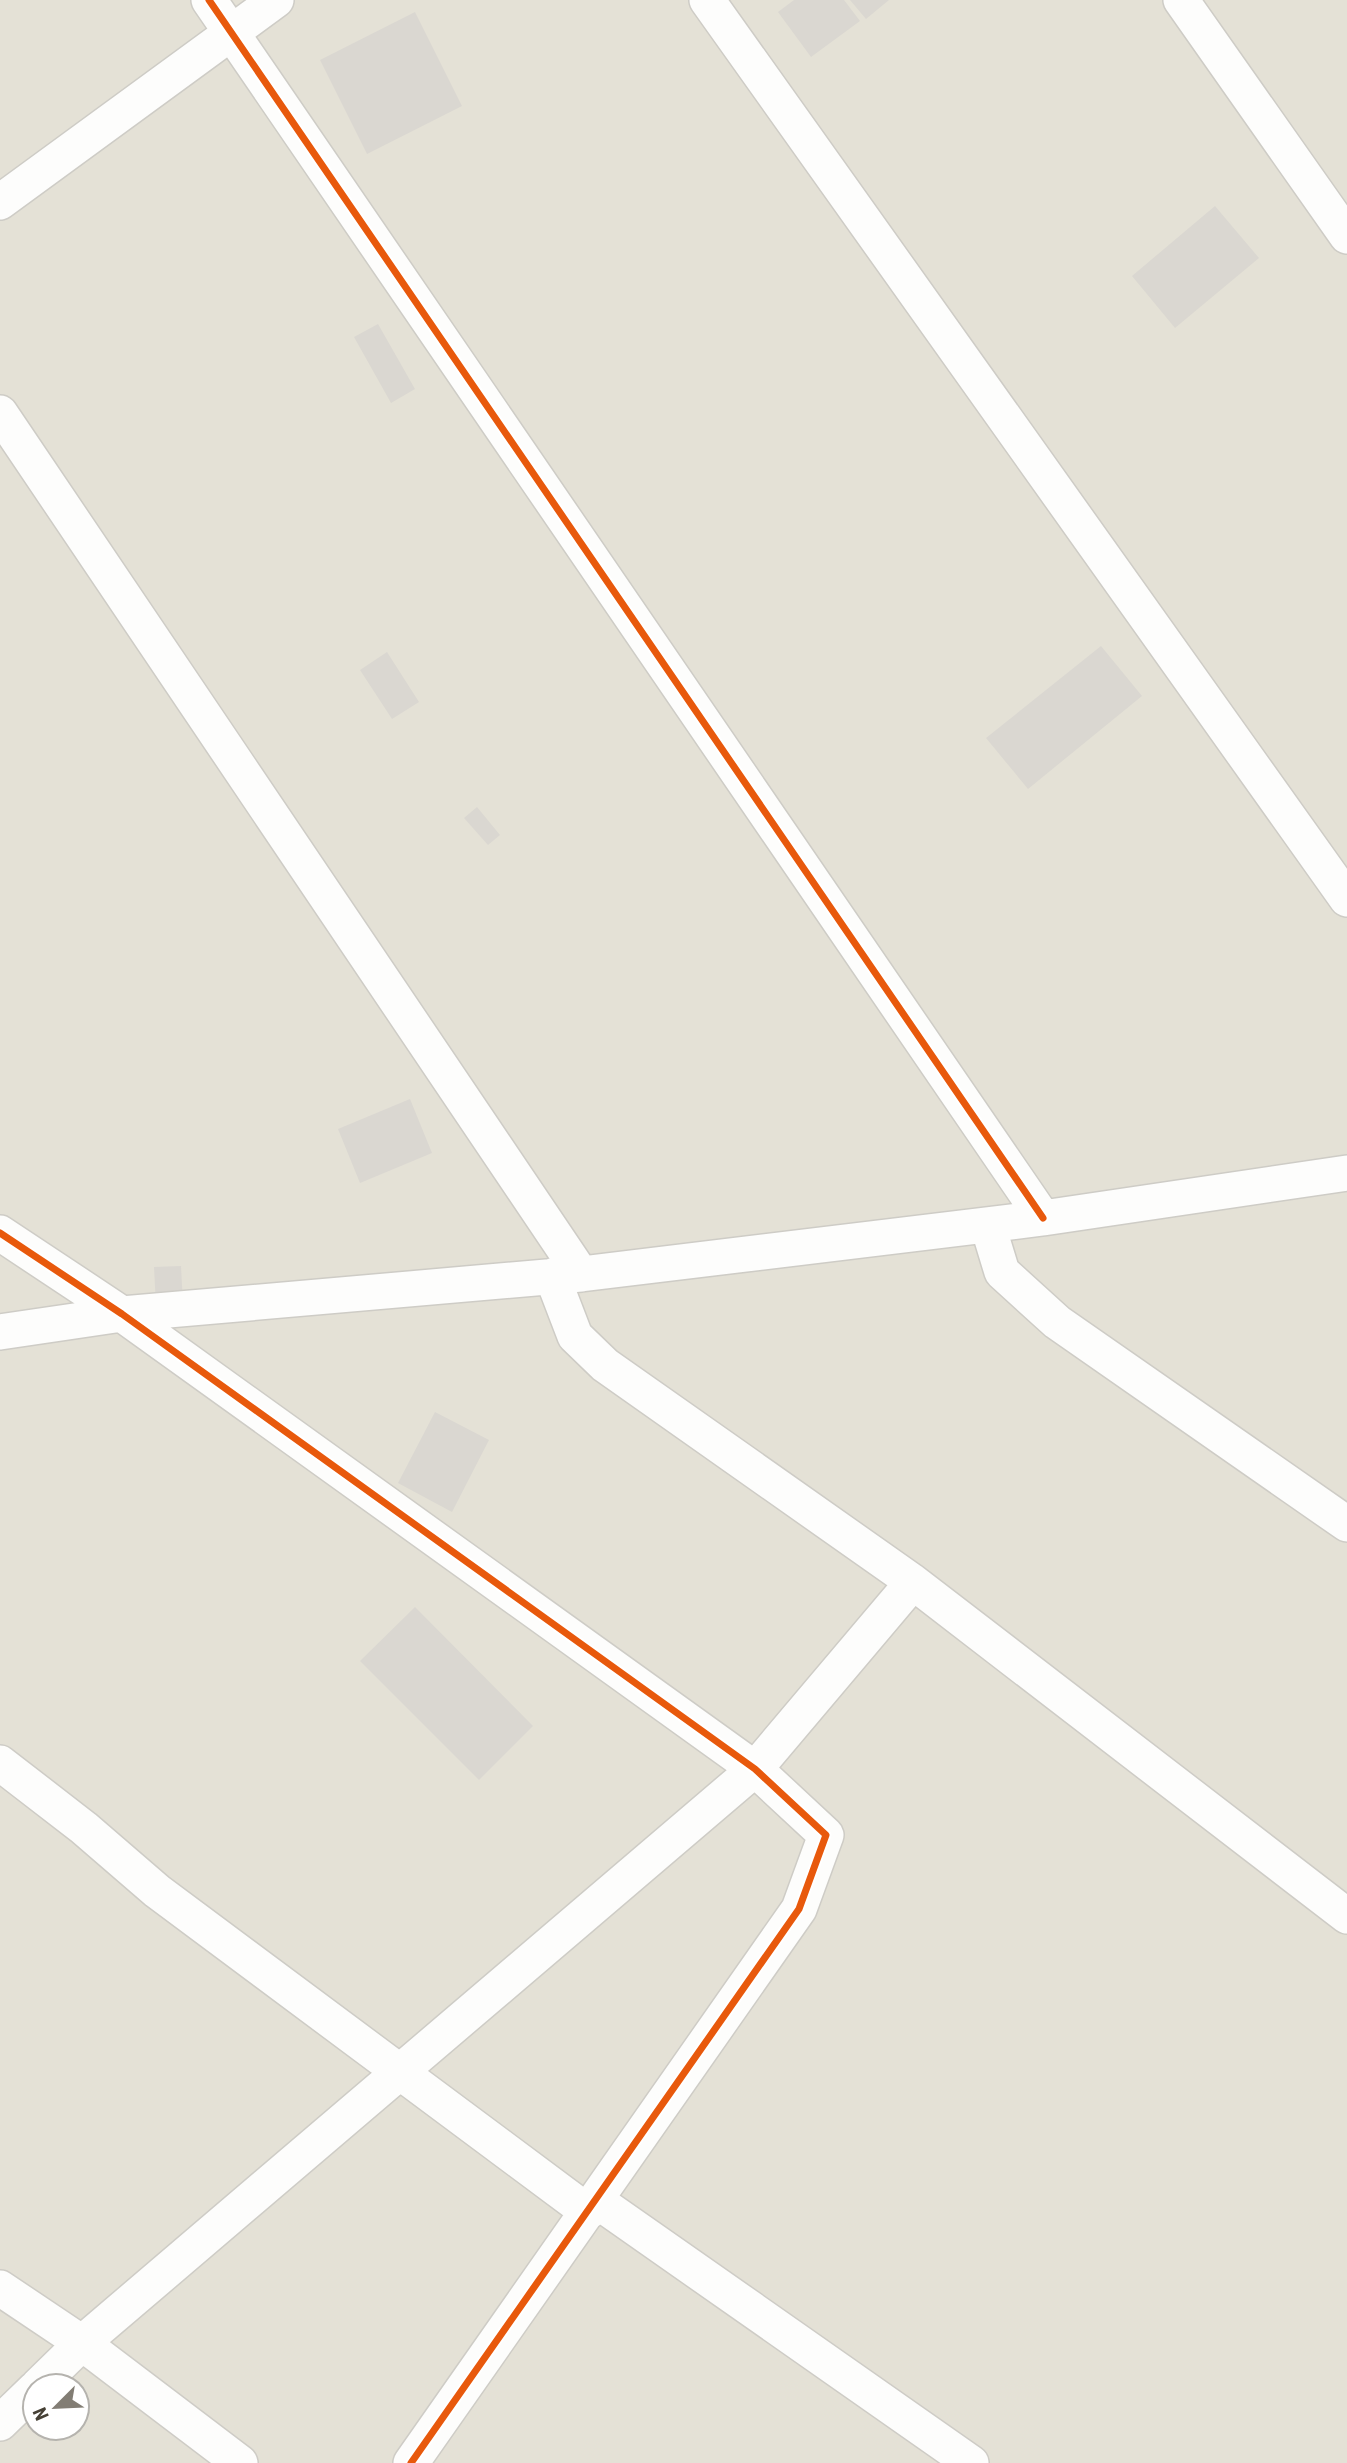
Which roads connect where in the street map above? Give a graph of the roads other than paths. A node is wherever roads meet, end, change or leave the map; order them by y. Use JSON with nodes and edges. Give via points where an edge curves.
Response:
{"nodes":[{"id":1,"x":209,"y":0,"type":"edge"},
{"id":2,"x":275,"y":0,"type":"edge"},
{"id":3,"x":707,"y":0,"type":"edge"},
{"id":4,"x":1181,"y":0,"type":"edge"},
{"id":5,"x":232,"y":32,"type":"junction"},
{"id":6,"x":0,"y":201,"type":"edge"},
{"id":7,"x":1347,"y":236,"type":"edge"},
{"id":8,"x":0,"y":413,"type":"edge"},
{"id":9,"x":1347,"y":899,"type":"edge"},
{"id":10,"x":1347,"y":1173,"type":"edge"},
{"id":11,"x":1043,"y":1218,"type":"junction"},
{"id":12,"x":988,"y":1226,"type":"junction"},
{"id":13,"x":0,"y":1233,"type":"edge"},
{"id":14,"x":566,"y":1275,"type":"junction"},
{"id":15,"x":122,"y":1314,"type":"junction"},
{"id":16,"x":0,"y":1332,"type":"edge"},
{"id":17,"x":1347,"y":1524,"type":"edge"},
{"id":18,"x":913,"y":1582,"type":"junction"},
{"id":19,"x":0,"y":1763,"type":"edge"},
{"id":20,"x":755,"y":1769,"type":"junction"},
{"id":21,"x":1347,"y":1916,"type":"edge"},
{"id":22,"x":400,"y":2073,"type":"junction"},
{"id":23,"x":592,"y":2207,"type":"junction"},
{"id":24,"x":0,"y":2288,"type":"edge"},
{"id":25,"x":82,"y":2343,"type":"junction"},
{"id":26,"x":52,"y":2372,"type":"edge"},
{"id":27,"x":21,"y":2402,"type":"edge"},
{"id":28,"x":0,"y":2423,"type":"edge"},
{"id":29,"x":240,"y":2463,"type":"edge"},
{"id":30,"x":411,"y":2463,"type":"edge"},
{"id":31,"x":971,"y":2463,"type":"edge"}],
"edges":[{"from":1,"to":5,"type":"street"},
{"from":2,"to":5,"type":"street"},
{"from":3,"to":9,"type":"street"},
{"from":4,"to":7,"type":"street"},
{"from":5,"to":6,"type":"street"},
{"from":5,"to":11,"type":"street"},
{"from":8,"to":14,"type":"street"},
{"from":10,"to":11,"type":"street"},
{"from":11,"to":12,"type":"street"},
{"from":12,"to":14,"type":"street"},
{"from":12,"to":17,"type":"street","via":[[1002,1272],[1057,1322]]},
{"from":13,"to":15,"type":"street"},
{"from":14,"to":15,"type":"street"},
{"from":14,"to":18,"type":"street","via":[[575,1336],[605,1365]]},
{"from":15,"to":16,"type":"street"},
{"from":15,"to":20,"type":"street"},
{"from":18,"to":20,"type":"street"},
{"from":18,"to":21,"type":"street"},
{"from":19,"to":22,"type":"street","via":[[157,1891]]},
{"from":20,"to":22,"type":"street"},
{"from":20,"to":23,"type":"street","via":[[826,1835],[799,1909]]},
{"from":22,"to":23,"type":"street"},
{"from":22,"to":25,"type":"street"},
{"from":23,"to":30,"type":"street"},
{"from":23,"to":31,"type":"street"},
{"from":24,"to":25,"type":"street"},
{"from":25,"to":26,"type":"street"},
{"from":25,"to":29,"type":"street"},
{"from":27,"to":28,"type":"street"}]}
